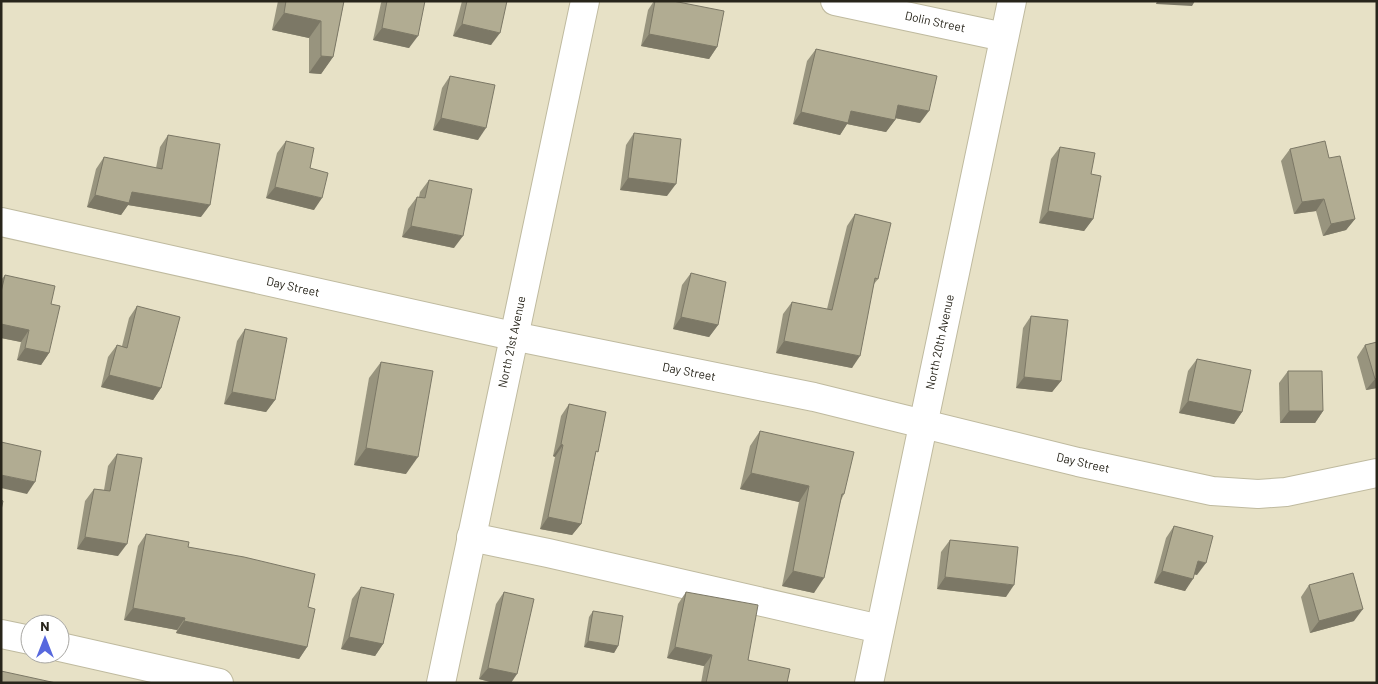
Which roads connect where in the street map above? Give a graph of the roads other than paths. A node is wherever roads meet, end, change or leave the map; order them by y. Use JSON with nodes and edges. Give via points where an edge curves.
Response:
{"nodes":[{"id":1,"x":585,"y":1,"type":"edge"},
{"id":2,"x":836,"y":1,"type":"edge"},
{"id":3,"x":1012,"y":1,"type":"edge"},
{"id":4,"x":1004,"y":37,"type":"junction"},
{"id":5,"x":1,"y":222,"type":"edge"},
{"id":6,"x":513,"y":336,"type":"junction"},
{"id":7,"x":923,"y":423,"type":"junction"},
{"id":8,"x":1377,"y":474,"type":"edge"},
{"id":9,"x":471,"y":538,"type":"junction"},
{"id":10,"x":880,"y":629,"type":"junction"},
{"id":11,"x":1,"y":634,"type":"edge"},
{"id":12,"x":20,"y":638,"type":"edge"},
{"id":13,"x":70,"y":649,"type":"edge"},
{"id":14,"x":219,"y":683,"type":"edge"},
{"id":15,"x":441,"y":683,"type":"edge"},
{"id":16,"x":869,"y":683,"type":"edge"}],
"edges":[{"from":1,"to":6,"type":"street","name":"North 21st Avenue"},
{"from":2,"to":4,"type":"street","name":"Dolin Street"},
{"from":3,"to":4,"type":"street","name":"North 20th Avenue"},
{"from":4,"to":7,"type":"street","name":"North 20th Avenue"},
{"from":5,"to":6,"type":"street","name":"Day Street"},
{"from":6,"to":7,"type":"street","name":"Day Street","via":[[814,397]]},
{"from":6,"to":9,"type":"street","name":"North 21st Avenue"},
{"from":7,"to":8,"type":"street","name":"Day Street","via":[[1212,491],[1286,492]]},
{"from":7,"to":10,"type":"street","name":"North 20th Avenue"},
{"from":9,"to":10,"type":"street"},
{"from":9,"to":15,"type":"street","name":"North 21st Avenue"},
{"from":10,"to":16,"type":"street","name":"North 20th Avenue"},
{"from":11,"to":12,"type":"street"},
{"from":13,"to":14,"type":"street"}]}
